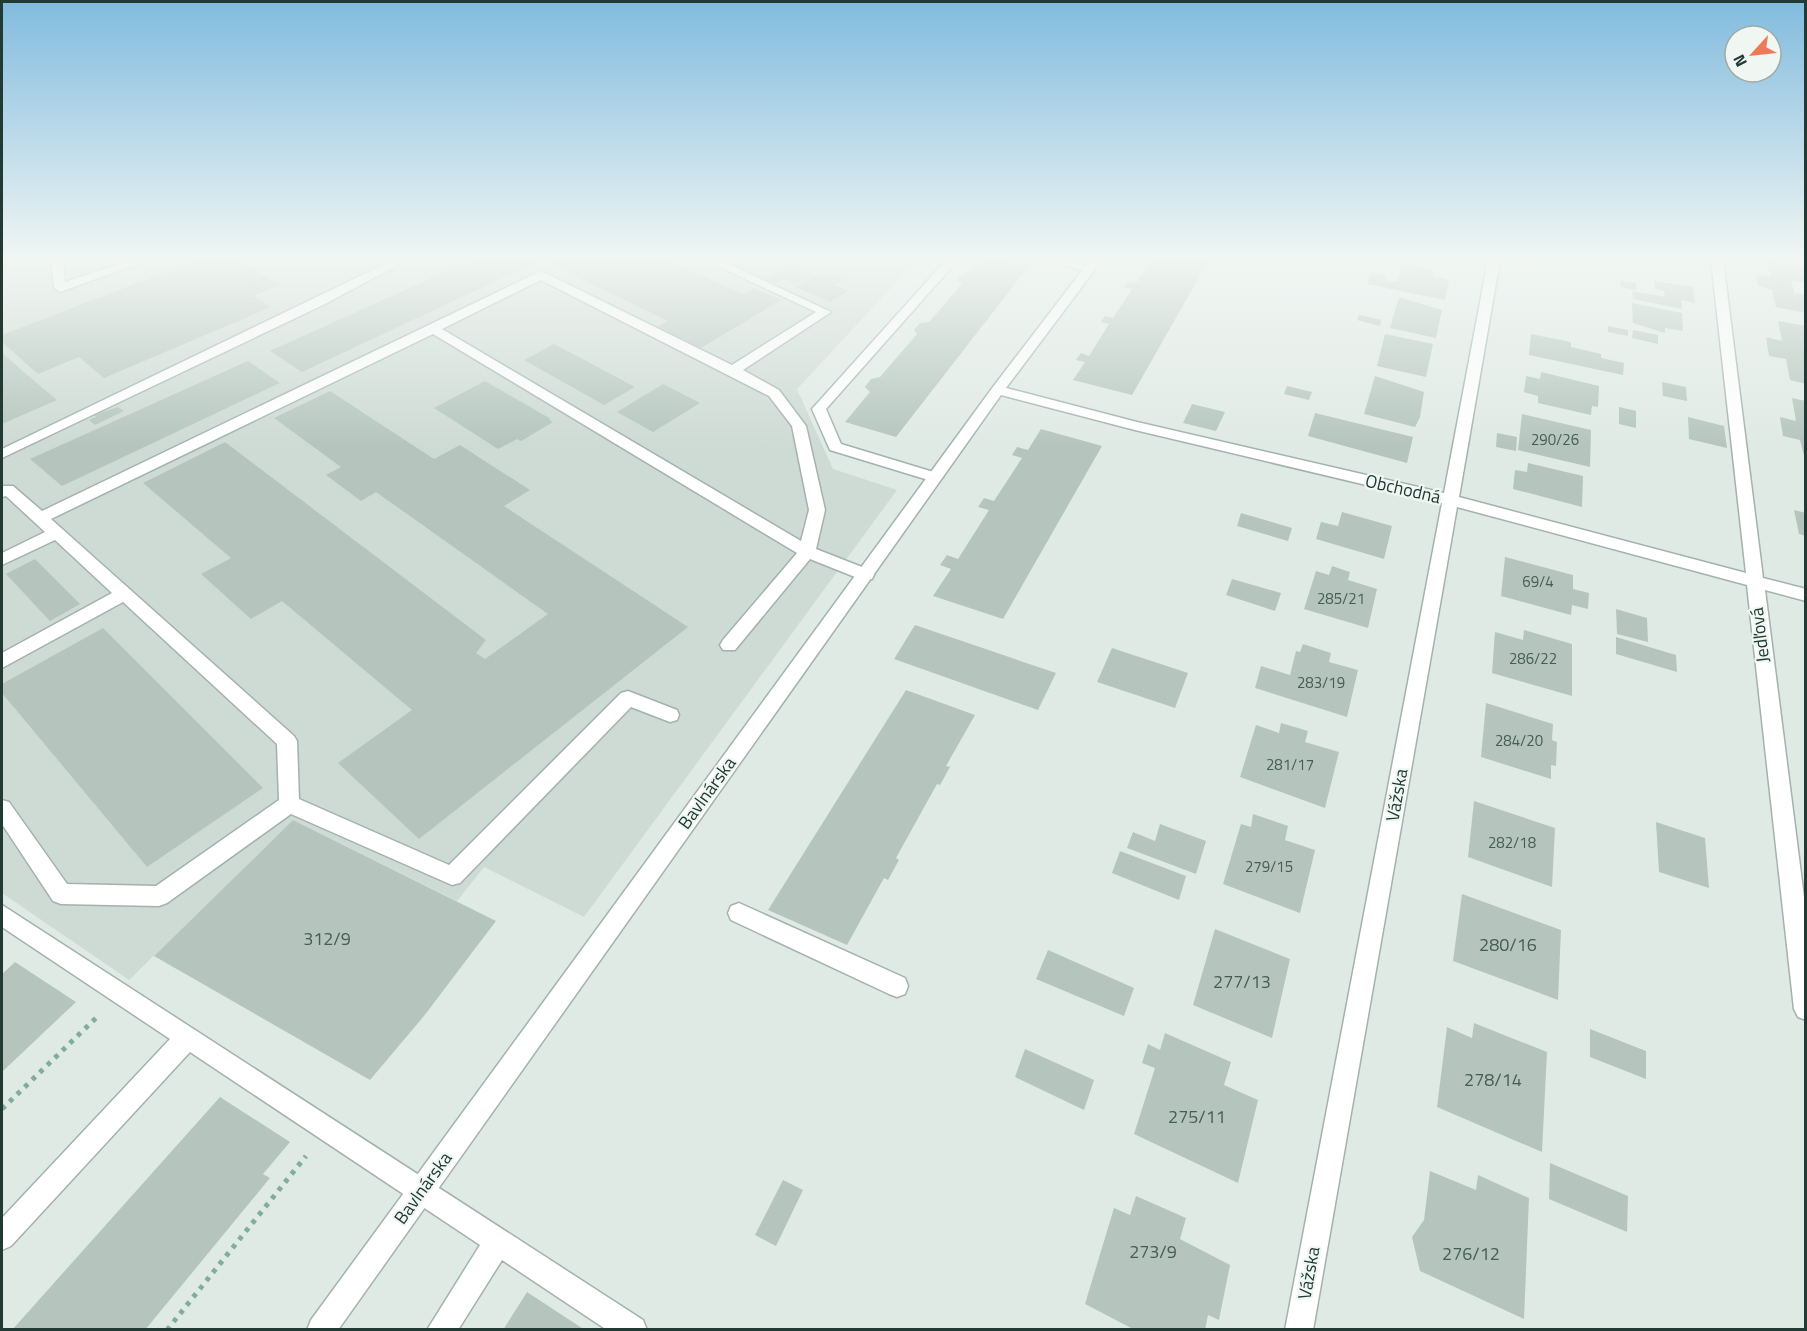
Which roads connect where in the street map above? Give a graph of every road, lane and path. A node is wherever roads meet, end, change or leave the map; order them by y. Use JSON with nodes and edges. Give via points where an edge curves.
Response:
{"nodes":[{"id":1,"x":279,"y":322,"type":"edge"},
{"id":2,"x":447,"y":322,"type":"edge"},
{"id":3,"x":636,"y":322,"type":"edge"},
{"id":4,"x":809,"y":322,"type":"edge"},
{"id":5,"x":897,"y":322,"type":"edge"},
{"id":6,"x":1049,"y":322,"type":"edge"},
{"id":7,"x":1483,"y":322,"type":"edge"},
{"id":8,"x":1724,"y":322,"type":"edge"},
{"id":9,"x":433,"y":329,"type":"junction"},
{"id":10,"x":733,"y":370,"type":"junction"},
{"id":11,"x":998,"y":390,"type":"junction"},
{"id":12,"x":2,"y":454,"type":"edge"},
{"id":13,"x":935,"y":477,"type":"junction"},
{"id":14,"x":2,"y":492,"type":"edge"},
{"id":15,"x":1451,"y":500,"type":"junction"},
{"id":16,"x":40,"y":518,"type":"junction"},
{"id":17,"x":56,"y":533,"type":"junction"},
{"id":18,"x":807,"y":552,"type":"junction"},
{"id":19,"x":2,"y":560,"type":"edge"},
{"id":20,"x":866,"y":574,"type":"junction"},
{"id":21,"x":1753,"y":581,"type":"junction"},
{"id":22,"x":124,"y":594,"type":"junction"},
{"id":23,"x":1806,"y":595,"type":"edge"},
{"id":24,"x":729,"y":645,"type":"dead end"},
{"id":25,"x":2,"y":661,"type":"edge"},
{"id":26,"x":670,"y":715,"type":"dead end"},
{"id":27,"x":289,"y":804,"type":"junction"},
{"id":28,"x":2,"y":808,"type":"edge"},
{"id":29,"x":739,"y":913,"type":"dead end"},
{"id":30,"x":2,"y":915,"type":"edge"},
{"id":31,"x":897,"y":986,"type":"dead end"},
{"id":32,"x":122,"y":994,"type":"junction"},
{"id":33,"x":1806,"y":1009,"type":"edge"},
{"id":34,"x":188,"y":1037,"type":"junction"},
{"id":35,"x":2,"y":1109,"type":"edge"},
{"id":36,"x":327,"y":1130,"type":"junction"},
{"id":37,"x":421,"y":1190,"type":"junction"},
{"id":38,"x":2,"y":1237,"type":"edge"},
{"id":39,"x":499,"y":1241,"type":"junction"},
{"id":40,"x":167,"y":1329,"type":"edge"},
{"id":41,"x":321,"y":1329,"type":"edge"},
{"id":42,"x":441,"y":1329,"type":"edge"},
{"id":43,"x":633,"y":1329,"type":"edge"},
{"id":44,"x":1299,"y":1329,"type":"edge"}],
"edges":[{"from":1,"to":12,"type":"street"},
{"from":2,"to":9,"type":"street"},
{"from":3,"to":10,"type":"street"},
{"from":4,"to":10,"type":"street"},
{"from":5,"to":13,"type":"street","via":[[819,409],[835,447]]},
{"from":6,"to":11,"type":"street","name":"Bavlnárska"},
{"from":7,"to":15,"type":"street","name":"Vážska"},
{"from":8,"to":21,"type":"street","name":"Jedľová"},
{"from":9,"to":16,"type":"street"},
{"from":9,"to":18,"type":"street"},
{"from":10,"to":18,"type":"street","via":[[774,393],[799,426],[817,510]]},
{"from":11,"to":13,"type":"street","name":"Bavlnárska"},
{"from":11,"to":15,"type":"street","name":"Obchodná"},
{"from":13,"to":20,"type":"street","name":"Bavlnárska"},
{"from":14,"to":16,"type":"street","via":[[8,489]]},
{"from":15,"to":21,"type":"street","name":"Obchodná"},
{"from":15,"to":44,"type":"street","name":"Vážska"},
{"from":16,"to":17,"type":"street"},
{"from":17,"to":19,"type":"street"},
{"from":17,"to":22,"type":"street"},
{"from":18,"to":20,"type":"street"},
{"from":18,"to":24,"type":"street"},
{"from":20,"to":37,"type":"street","name":"Bavlnárska"},
{"from":21,"to":23,"type":"street","name":"Obchodná"},
{"from":21,"to":33,"type":"street","name":"Jedľová"},
{"from":22,"to":25,"type":"street"},
{"from":22,"to":27,"type":"street","via":[[287,741]]},
{"from":26,"to":27,"type":"street","via":[[628,698],[452,876]]},
{"from":27,"to":28,"type":"street","via":[[159,896],[61,894]]},
{"from":29,"to":31,"type":"street"},
{"from":30,"to":32,"type":"street"},
{"from":32,"to":34,"type":"street"},
{"from":32,"to":35,"type":"path"},
{"from":34,"to":36,"type":"street"},
{"from":34,"to":38,"type":"street"},
{"from":36,"to":37,"type":"street"},
{"from":36,"to":40,"type":"path"},
{"from":37,"to":39,"type":"street"},
{"from":37,"to":41,"type":"street","name":"Bavlnárska"},
{"from":39,"to":42,"type":"street"},
{"from":39,"to":43,"type":"street"}]}
